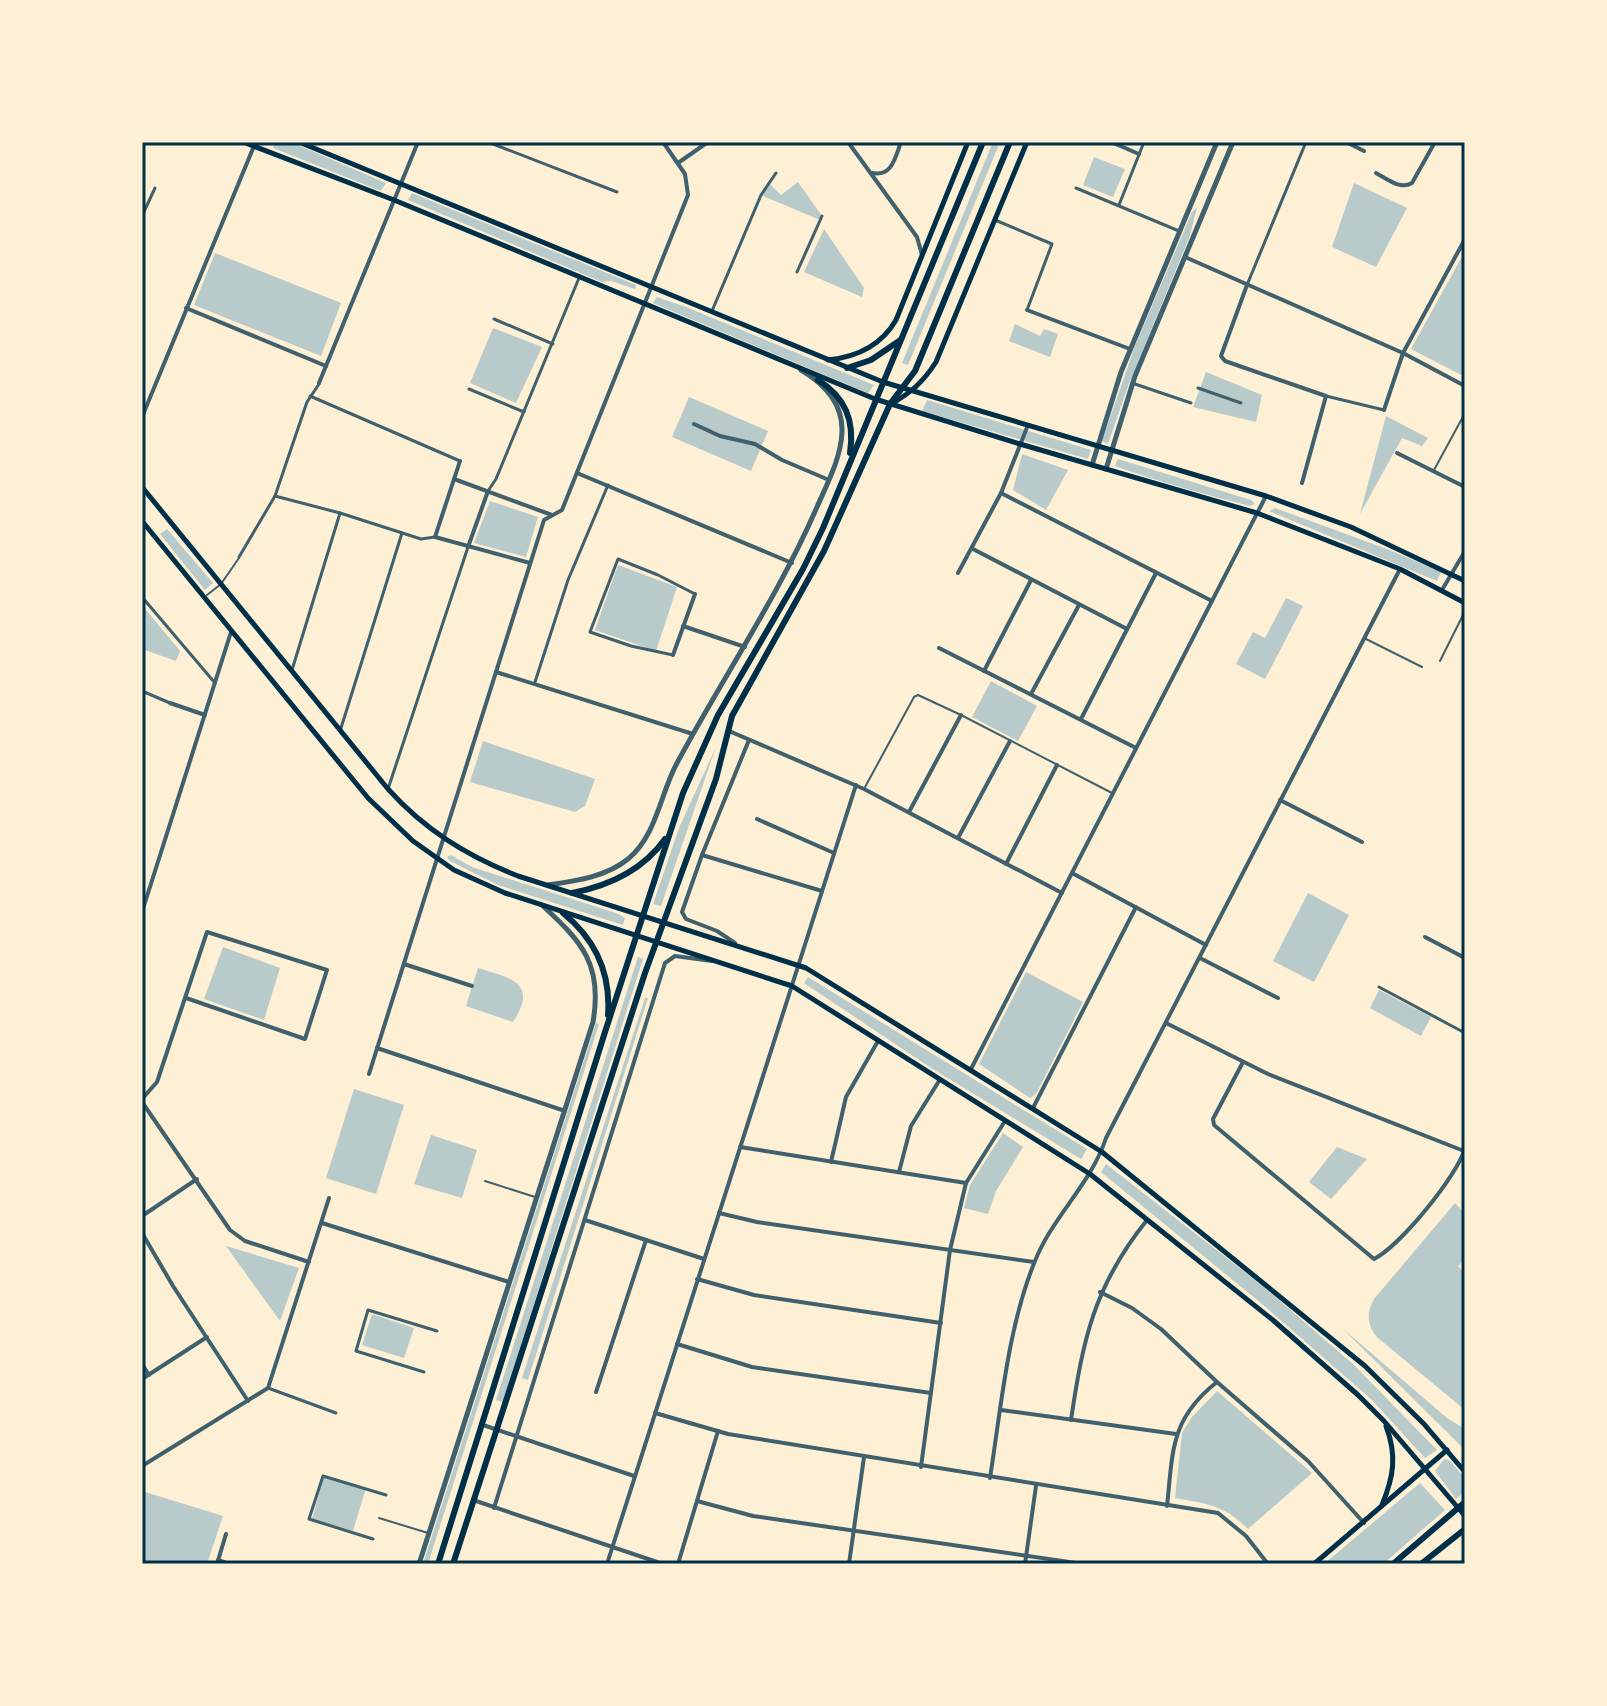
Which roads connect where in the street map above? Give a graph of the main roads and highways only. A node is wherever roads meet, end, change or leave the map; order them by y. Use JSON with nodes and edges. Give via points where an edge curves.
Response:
{"nodes":[{"id":1,"x":243,"y":142,"type":"edge"},
{"id":2,"x":299,"y":142,"type":"edge"},
{"id":3,"x":968,"y":142,"type":"edge"},
{"id":4,"x":983,"y":142,"type":"edge"},
{"id":5,"x":1010,"y":142,"type":"edge"},
{"id":6,"x":1027,"y":142,"type":"edge"},
{"id":7,"x":259,"y":145,"type":"edge"},
{"id":8,"x":901,"y":339,"type":"junction"},
{"id":9,"x":827,"y":360,"type":"junction"},
{"id":10,"x":847,"y":368,"type":"junction"},
{"id":11,"x":818,"y":380,"type":"road end"},
{"id":12,"x":883,"y":382,"type":"junction"},
{"id":13,"x":903,"y":389,"type":"junction"},
{"id":14,"x":913,"y":392,"type":"junction"},
{"id":15,"x":875,"y":399,"type":"junction"},
{"id":16,"x":890,"y":404,"type":"junction"},
{"id":17,"x":847,"y":468,"type":"junction"},
{"id":18,"x":142,"y":487,"type":"edge"},
{"id":19,"x":142,"y":521,"type":"edge"},
{"id":20,"x":1465,"y":581,"type":"edge"},
{"id":21,"x":1465,"y":603,"type":"edge"},
{"id":22,"x":669,"y":832,"type":"junction"},
{"id":23,"x":572,"y":893,"type":"junction"},
{"id":24,"x":563,"y":913,"type":"junction"},
{"id":25,"x":643,"y":915,"type":"junction"},
{"id":26,"x":662,"y":921,"type":"junction"},
{"id":27,"x":636,"y":935,"type":"junction"},
{"id":28,"x":655,"y":941,"type":"junction"},
{"id":29,"x":605,"y":1032,"type":"junction"},
{"id":30,"x":1384,"y":1421,"type":"junction"},
{"id":31,"x":1447,"y":1450,"type":"junction"},
{"id":32,"x":1426,"y":1469,"type":"junction"},
{"id":33,"x":1465,"y":1472,"type":"edge"},
{"id":34,"x":1465,"y":1502,"type":"edge"},
{"id":35,"x":1381,"y":1507,"type":"junction"},
{"id":36,"x":1459,"y":1508,"type":"junction"},
{"id":37,"x":1465,"y":1516,"type":"edge"},
{"id":38,"x":1465,"y":1529,"type":"edge"},
{"id":39,"x":438,"y":1564,"type":"edge"},
{"id":40,"x":453,"y":1564,"type":"edge"},
{"id":41,"x":1314,"y":1564,"type":"edge"},
{"id":42,"x":1393,"y":1564,"type":"edge"},
{"id":43,"x":1421,"y":1564,"type":"edge"}],
"edges":[{"from":1,"to":7,"type":"main road"},
{"from":2,"to":9,"type":"main road"},
{"from":3,"to":9,"type":"main road","via":[[889,333],[861,353]]},
{"from":4,"to":8,"type":"main road"},
{"from":5,"to":13,"type":"main road"},
{"from":6,"to":14,"type":"main road","via":[[936,362]]},
{"from":7,"to":15,"type":"main road"},
{"from":8,"to":10,"type":"main road","via":[[871,360]]},
{"from":8,"to":12,"type":"main road"},
{"from":9,"to":10,"type":"main road"},
{"from":10,"to":12,"type":"main road"},
{"from":11,"to":17,"type":"main road","via":[[837,394],[848,413],[852,434]]},
{"from":12,"to":13,"type":"main road"},
{"from":12,"to":15,"type":"main road"},
{"from":13,"to":14,"type":"main road"},
{"from":13,"to":16,"type":"main road"},
{"from":14,"to":16,"type":"main road"},
{"from":14,"to":20,"type":"main road","via":[[1266,496],[1351,527]]},
{"from":15,"to":16,"type":"main road"},
{"from":15,"to":17,"type":"main road"},
{"from":16,"to":21,"type":"main road","via":[[1257,513],[1400,569]]},
{"from":16,"to":26,"type":"main road","via":[[824,551],[737,706],[716,779]]},
{"from":17,"to":22,"type":"main road","via":[[803,569],[702,748]]},
{"from":18,"to":23,"type":"main road","via":[[417,819],[480,861]]},
{"from":19,"to":24,"type":"main road","via":[[378,809],[437,859],[490,887]]},
{"from":22,"to":23,"type":"main road","via":[[649,857],[622,877]]},
{"from":22,"to":25,"type":"main road"},
{"from":23,"to":25,"type":"main road"},
{"from":24,"to":27,"type":"main road"},
{"from":24,"to":29,"type":"main road","via":[[585,934],[600,960],[608,989]]},
{"from":25,"to":26,"type":"main road"},
{"from":25,"to":27,"type":"main road"},
{"from":26,"to":28,"type":"main road"},
{"from":26,"to":31,"type":"main road","via":[[798,965],[1102,1152],[1365,1366]]},
{"from":27,"to":28,"type":"main road"},
{"from":27,"to":29,"type":"main road"},
{"from":28,"to":30,"type":"main road","via":[[792,986],[1090,1174],[1274,1321]]},
{"from":28,"to":40,"type":"main road"},
{"from":29,"to":39,"type":"main road"},
{"from":30,"to":32,"type":"main road"},
{"from":30,"to":35,"type":"main road","via":[[1394,1462]]},
{"from":31,"to":32,"type":"main road"},
{"from":31,"to":33,"type":"main road"},
{"from":32,"to":35,"type":"main road"},
{"from":32,"to":36,"type":"main road"},
{"from":34,"to":36,"type":"main road"},
{"from":35,"to":41,"type":"main road"},
{"from":36,"to":37,"type":"main road"},
{"from":36,"to":42,"type":"main road"},
{"from":38,"to":43,"type":"main road"}]}
